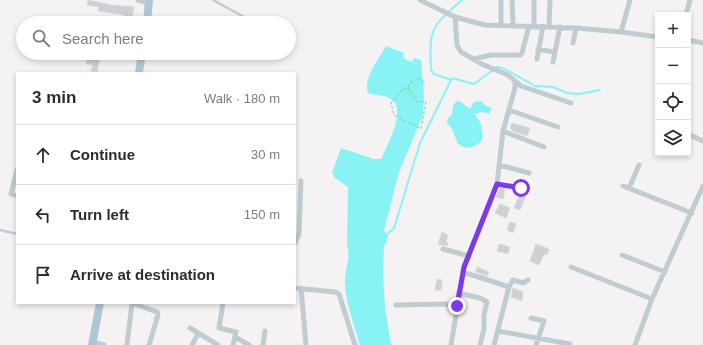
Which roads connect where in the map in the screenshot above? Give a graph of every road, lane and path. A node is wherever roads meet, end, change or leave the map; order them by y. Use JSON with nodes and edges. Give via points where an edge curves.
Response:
{"nodes":[{"id":1,"x":138,"y":0,"type":"edge"},
{"id":2,"x":213,"y":0,"type":"edge"},
{"id":3,"x":420,"y":0,"type":"edge"},
{"id":4,"x":502,"y":0,"type":"edge"},
{"id":5,"x":512,"y":0,"type":"edge"},
{"id":6,"x":534,"y":0,"type":"edge"},
{"id":7,"x":550,"y":0,"type":"edge"},
{"id":8,"x":630,"y":0,"type":"edge"},
{"id":9,"x":690,"y":0,"type":"edge"},
{"id":10,"x":149,"y":1,"type":"edge"},
{"id":11,"x":687,"y":12,"type":"edge"},
{"id":12,"x":148,"y":16,"type":"edge"},
{"id":13,"x":242,"y":16,"type":"edge"},
{"id":14,"x":455,"y":17,"type":"junction"},
{"id":15,"x":501,"y":25,"type":"junction"},
{"id":16,"x":513,"y":26,"type":"junction"},
{"id":17,"x":532,"y":26,"type":"junction"},
{"id":18,"x":546,"y":26,"type":"junction"},
{"id":19,"x":560,"y":27,"type":"junction"},
{"id":20,"x":576,"y":28,"type":"junction"},
{"id":21,"x":621,"y":32,"type":"junction"},
{"id":22,"x":655,"y":37,"type":"edge"},
{"id":23,"x":691,"y":41,"type":"edge"},
{"id":24,"x":573,"y":43,"type":"dead end"},
{"id":25,"x":703,"y":43,"type":"edge"},
{"id":26,"x":538,"y":49,"type":"junction"},
{"id":27,"x":554,"y":52,"type":"junction"},
{"id":28,"x":537,"y":59,"type":"dead end"},
{"id":29,"x":141,"y":60,"type":"edge"},
{"id":30,"x":474,"y":60,"type":"junction"},
{"id":31,"x":553,"y":62,"type":"dead end"},
{"id":32,"x":139,"y":72,"type":"edge"},
{"id":33,"x":514,"y":81,"type":"junction"},
{"id":34,"x":425,"y":83,"type":"dead end"},
{"id":35,"x":408,"y":88,"type":"junction"},
{"id":36,"x":571,"y":102,"type":"dead end"},
{"id":37,"x":509,"y":110,"type":"junction"},
{"id":38,"x":558,"y":127,"type":"dead end"},
{"id":39,"x":503,"y":131,"type":"junction"},
{"id":40,"x":691,"y":135,"type":"edge"},
{"id":41,"x":703,"y":141,"type":"edge"},
{"id":42,"x":544,"y":146,"type":"dead end"},
{"id":43,"x":499,"y":165,"type":"junction"},
{"id":44,"x":639,"y":165,"type":"dead end"},
{"id":45,"x":16,"y":173,"type":"edge"},
{"id":46,"x":529,"y":173,"type":"dead end"},
{"id":47,"x":301,"y":180,"type":"dead end"},
{"id":48,"x":497,"y":184,"type":"junction"},
{"id":49,"x":623,"y":186,"type":"dead end"},
{"id":50,"x":703,"y":186,"type":"edge"},
{"id":51,"x":521,"y":188,"type":"dead end"},
{"id":52,"x":630,"y":188,"type":"junction"},
{"id":53,"x":16,"y":196,"type":"edge"},
{"id":54,"x":692,"y":213,"type":"junction"},
{"id":55,"x":0,"y":230,"type":"edge"},
{"id":56,"x":16,"y":234,"type":"edge"},
{"id":57,"x":296,"y":241,"type":"edge"},
{"id":58,"x":443,"y":249,"type":"dead end"},
{"id":59,"x":622,"y":255,"type":"dead end"},
{"id":60,"x":469,"y":256,"type":"junction"},
{"id":61,"x":571,"y":267,"type":"dead end"},
{"id":62,"x":463,"y":272,"type":"junction"},
{"id":63,"x":665,"y":272,"type":"junction"},
{"id":64,"x":528,"y":280,"type":"dead end"},
{"id":65,"x":509,"y":287,"type":"junction"},
{"id":66,"x":296,"y":288,"type":"edge"},
{"id":67,"x":301,"y":288,"type":"junction"},
{"id":68,"x":458,"y":293,"type":"junction"},
{"id":69,"x":652,"y":299,"type":"junction"},
{"id":70,"x":100,"y":304,"type":"edge"},
{"id":71,"x":132,"y":304,"type":"edge"},
{"id":72,"x":135,"y":304,"type":"edge"},
{"id":73,"x":223,"y":304,"type":"edge"},
{"id":74,"x":396,"y":305,"type":"dead end"},
{"id":75,"x":457,"y":306,"type":"junction"},
{"id":76,"x":531,"y":318,"type":"dead end"},
{"id":77,"x":190,"y":328,"type":"dead end"},
{"id":78,"x":265,"y":331,"type":"dead end"},
{"id":79,"x":498,"y":331,"type":"junction"},
{"id":80,"x":198,"y":334,"type":"junction"},
{"id":81,"x":236,"y":338,"type":"junction"},
{"id":82,"x":538,"y":338,"type":"junction"},
{"id":83,"x":92,"y":343,"type":"edge"},
{"id":84,"x":570,"y":344,"type":"edge"},
{"id":85,"x":104,"y":345,"type":"edge"},
{"id":86,"x":127,"y":345,"type":"edge"},
{"id":87,"x":149,"y":345,"type":"edge"},
{"id":88,"x":192,"y":345,"type":"edge"},
{"id":89,"x":218,"y":345,"type":"edge"},
{"id":90,"x":233,"y":345,"type":"edge"},
{"id":91,"x":249,"y":345,"type":"edge"},
{"id":92,"x":263,"y":345,"type":"edge"},
{"id":93,"x":306,"y":345,"type":"edge"},
{"id":94,"x":355,"y":345,"type":"edge"},
{"id":95,"x":451,"y":345,"type":"edge"},
{"id":96,"x":480,"y":345,"type":"edge"},
{"id":97,"x":494,"y":345,"type":"edge"},
{"id":98,"x":536,"y":345,"type":"edge"},
{"id":99,"x":635,"y":345,"type":"edge"}],
"edges":[{"from":1,"to":10,"type":"street"},
{"from":2,"to":13,"type":"lane"},
{"from":3,"to":14,"type":"street"},
{"from":4,"to":15,"type":"street"},
{"from":5,"to":16,"type":"street"},
{"from":6,"to":17,"type":"street"},
{"from":7,"to":18,"type":"street"},
{"from":8,"to":21,"type":"street"},
{"from":9,"to":11,"type":"street"},
{"from":10,"to":12,"type":"main road"},
{"from":14,"to":15,"type":"street","via":[[485,25]]},
{"from":14,"to":30,"type":"street","via":[[458,49]]},
{"from":15,"to":16,"type":"street"},
{"from":16,"to":17,"type":"street"},
{"from":17,"to":18,"type":"street"},
{"from":17,"to":30,"type":"street","via":[[520,55],[491,55]]},
{"from":18,"to":19,"type":"street"},
{"from":18,"to":26,"type":"street"},
{"from":19,"to":20,"type":"street"},
{"from":19,"to":27,"type":"street"},
{"from":20,"to":21,"type":"street"},
{"from":20,"to":24,"type":"street"},
{"from":21,"to":22,"type":"street"},
{"from":23,"to":25,"type":"street"},
{"from":26,"to":27,"type":"street"},
{"from":26,"to":28,"type":"street"},
{"from":27,"to":31,"type":"street"},
{"from":29,"to":32,"type":"main road"},
{"from":30,"to":33,"type":"street"},
{"from":33,"to":36,"type":"street","via":[[521,86]]},
{"from":33,"to":37,"type":"street","via":[[515,88]]},
{"from":34,"to":35,"type":"path","via":[[418,78]]},
{"from":35,"to":35,"type":"path","via":[[417,102],[426,102],[422,129],[394,115],[391,103],[403,89]]},
{"from":37,"to":38,"type":"street"},
{"from":37,"to":39,"type":"street"},
{"from":39,"to":42,"type":"street"},
{"from":39,"to":43,"type":"street"},
{"from":40,"to":41,"type":"street"},
{"from":43,"to":46,"type":"street"},
{"from":43,"to":48,"type":"street"},
{"from":44,"to":52,"type":"street"},
{"from":45,"to":53,"type":"street","via":[[11,194]]},
{"from":47,"to":57,"type":"street","via":[[299,234]]},
{"from":48,"to":51,"type":"street"},
{"from":48,"to":60,"type":"street"},
{"from":49,"to":52,"type":"street"},
{"from":50,"to":54,"type":"street"},
{"from":52,"to":54,"type":"street"},
{"from":54,"to":63,"type":"street"},
{"from":55,"to":56,"type":"lane"},
{"from":58,"to":60,"type":"street"},
{"from":59,"to":63,"type":"street"},
{"from":60,"to":62,"type":"street"},
{"from":61,"to":69,"type":"street"},
{"from":62,"to":65,"type":"street"},
{"from":62,"to":68,"type":"street"},
{"from":63,"to":69,"type":"street"},
{"from":64,"to":65,"type":"street","via":[[513,280]]},
{"from":65,"to":79,"type":"street"},
{"from":66,"to":67,"type":"street"},
{"from":67,"to":93,"type":"street"},
{"from":67,"to":94,"type":"street","via":[[339,294]]},
{"from":68,"to":75,"type":"street"},
{"from":68,"to":96,"type":"street","via":[[487,302]]},
{"from":69,"to":99,"type":"street"},
{"from":70,"to":83,"type":"main road"},
{"from":71,"to":86,"type":"street"},
{"from":72,"to":87,"type":"street","via":[[158,312]]},
{"from":73,"to":81,"type":"street","via":[[219,328],[236,332]]},
{"from":74,"to":75,"type":"street"},
{"from":75,"to":95,"type":"street"},
{"from":76,"to":82,"type":"street","via":[[544,321]]},
{"from":77,"to":80,"type":"street"},
{"from":78,"to":92,"type":"street"},
{"from":79,"to":82,"type":"street"},
{"from":79,"to":97,"type":"street"},
{"from":80,"to":88,"type":"street"},
{"from":80,"to":89,"type":"street"},
{"from":81,"to":90,"type":"street"},
{"from":81,"to":91,"type":"street"},
{"from":82,"to":84,"type":"street"},
{"from":82,"to":98,"type":"street"},
{"from":83,"to":85,"type":"street"}]}
